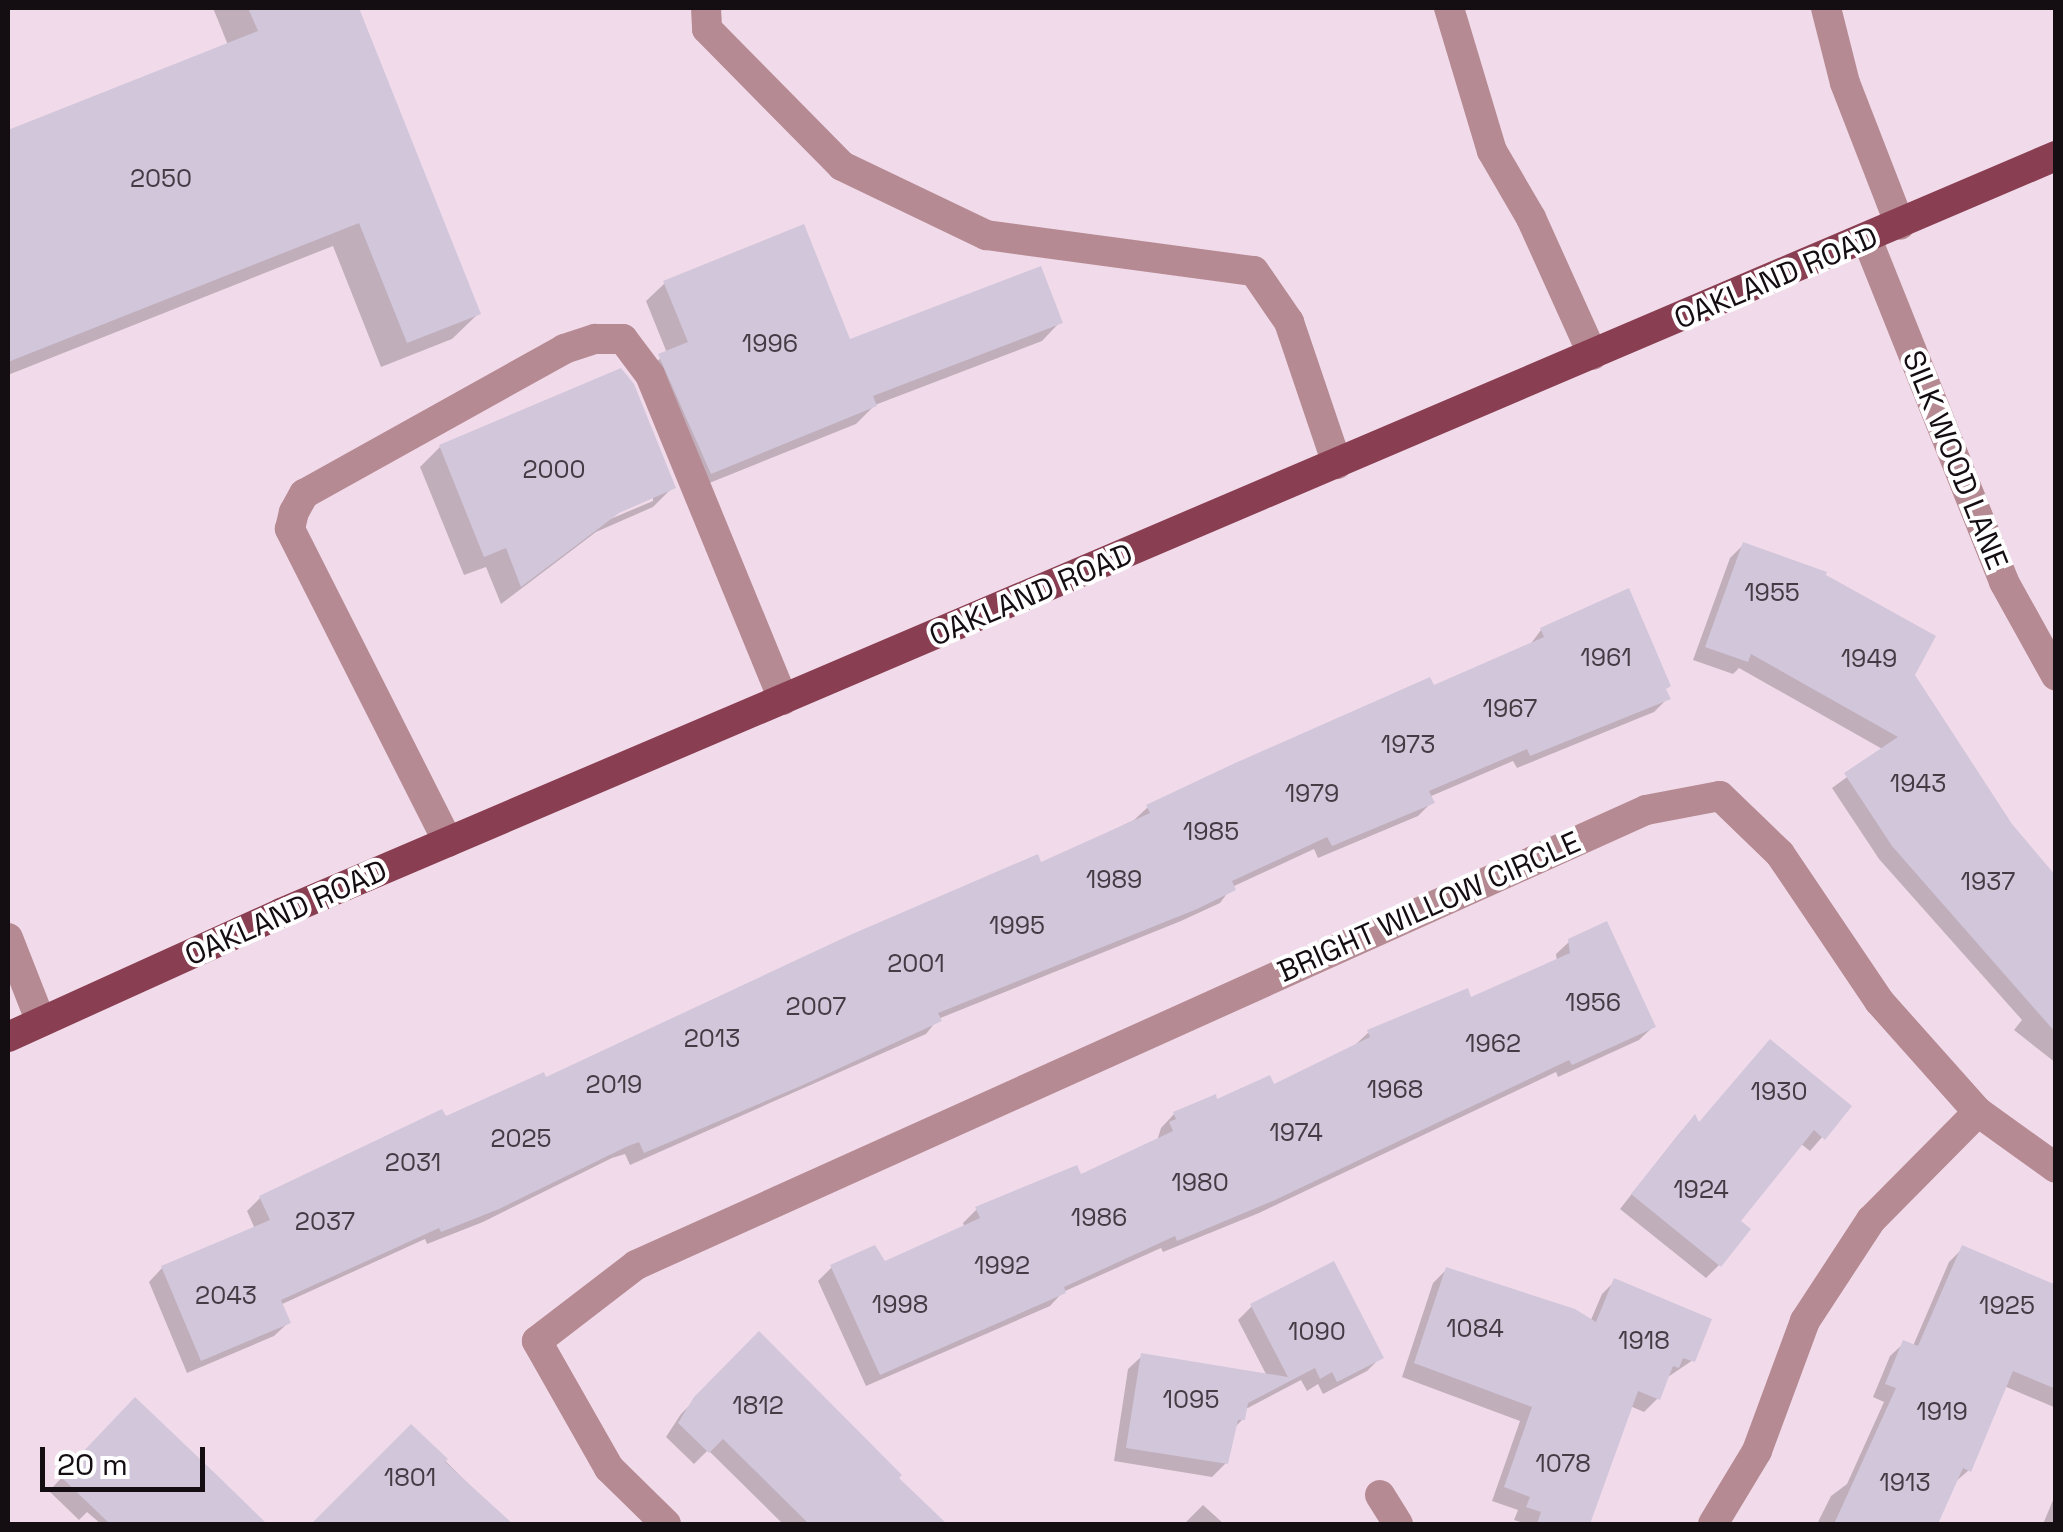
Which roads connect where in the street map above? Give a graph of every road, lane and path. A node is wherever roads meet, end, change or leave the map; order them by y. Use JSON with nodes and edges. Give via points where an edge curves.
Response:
{"nodes":[{"id":1,"x":706,"y":8,"type":"edge"},
{"id":2,"x":1450,"y":8,"type":"edge"},
{"id":3,"x":1826,"y":8,"type":"edge"},
{"id":4,"x":2056,"y":156,"type":"edge"},
{"id":5,"x":1900,"y":225,"type":"junction"},
{"id":6,"x":1867,"y":239,"type":"junction"},
{"id":7,"x":1594,"y":355,"type":"junction"},
{"id":8,"x":1337,"y":464,"type":"junction"},
{"id":9,"x":2056,"y":676,"type":"edge"},
{"id":10,"x":783,"y":700,"type":"junction"},
{"id":11,"x":448,"y":842,"type":"junction"},
{"id":12,"x":8,"y":938,"type":"edge"},
{"id":13,"x":41,"y":1022,"type":"junction"},
{"id":14,"x":8,"y":1037,"type":"edge"},
{"id":15,"x":1978,"y":1112,"type":"junction"},
{"id":16,"x":2056,"y":1168,"type":"edge"},
{"id":17,"x":1380,"y":1495,"type":"dead end"},
{"id":18,"x":666,"y":1524,"type":"edge"},
{"id":19,"x":1398,"y":1524,"type":"edge"},
{"id":20,"x":1714,"y":1524,"type":"edge"}],
"edges":[{"from":1,"to":8,"type":"street","via":[[707,29],[842,166],[986,236],[1254,271],[1288,322]]},
{"from":2,"to":7,"type":"street","via":[[1492,151]]},
{"from":3,"to":5,"type":"street","via":[[1845,83]]},
{"from":4,"to":5,"type":"main road","name":"OAKLAND ROAD"},
{"from":5,"to":6,"type":"main road","name":"OAKLAND ROAD"},
{"from":6,"to":7,"type":"main road","name":"OAKLAND ROAD"},
{"from":6,"to":9,"type":"street","name":"SILK WOOD LANE","via":[[2004,582]]},
{"from":7,"to":8,"type":"main road","name":"OAKLAND ROAD"},
{"from":8,"to":10,"type":"main road","name":"OAKLAND ROAD"},
{"from":10,"to":11,"type":"main road","name":"OAKLAND ROAD"},
{"from":10,"to":11,"type":"street","via":[[650,375],[624,340],[595,339],[564,349],[304,494],[294,512],[290,530]]},
{"from":11,"to":13,"type":"main road","name":"OAKLAND ROAD"},
{"from":12,"to":13,"type":"street"},
{"from":13,"to":14,"type":"main road","name":"OAKLAND ROAD"},
{"from":15,"to":16,"type":"street"},
{"from":15,"to":18,"type":"street","name":"BRIGHT WILLOW CIRCLE","via":[[1879,1001],[1780,854],[1720,796],[1646,810],[636,1265],[537,1342],[609,1468]]},
{"from":15,"to":20,"type":"street","via":[[1871,1220],[1805,1320],[1756,1451]]},
{"from":17,"to":19,"type":"street"}]}
